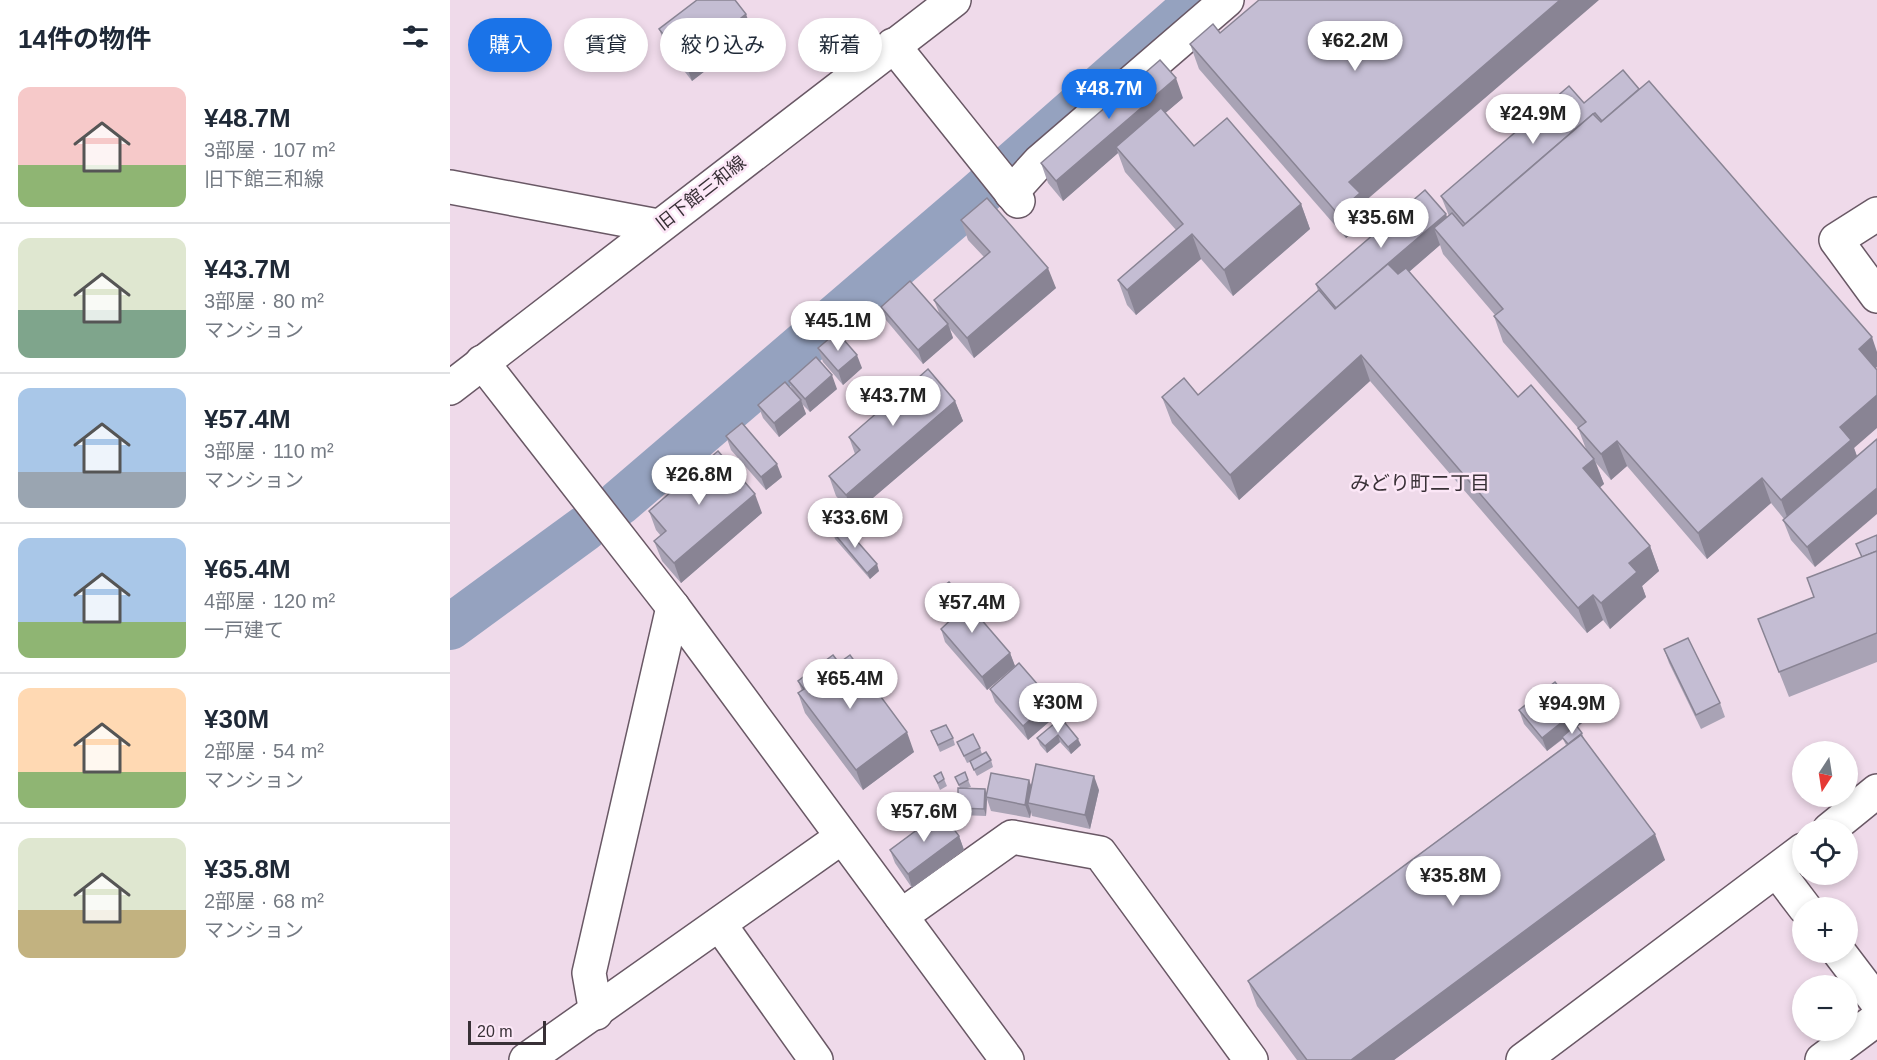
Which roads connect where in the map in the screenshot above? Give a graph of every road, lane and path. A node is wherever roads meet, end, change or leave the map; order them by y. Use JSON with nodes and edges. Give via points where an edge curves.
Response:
{"nodes":[{"id":1,"x":954,"y":0,"type":"edge"},
{"id":2,"x":1227,"y":0,"type":"edge"},
{"id":3,"x":893,"y":45,"type":"junction"},
{"id":4,"x":450,"y":187,"type":"edge"},
{"id":5,"x":1877,"y":213,"type":"edge"},
{"id":6,"x":658,"y":226,"type":"junction"},
{"id":7,"x":1877,"y":296,"type":"edge"},
{"id":8,"x":482,"y":362,"type":"junction"},
{"id":9,"x":450,"y":388,"type":"edge"},
{"id":10,"x":673,"y":607,"type":"junction"},
{"id":11,"x":1877,"y":790,"type":"edge"},
{"id":12,"x":1842,"y":819,"type":"edge"},
{"id":13,"x":842,"y":837,"type":"junction"},
{"id":14,"x":1792,"y":859,"type":"edge"},
{"id":15,"x":1777,"y":872,"type":"junction"},
{"id":16,"x":1796,"y":897,"type":"edge"},
{"id":17,"x":901,"y":916,"type":"junction"},
{"id":18,"x":720,"y":925,"type":"junction"},
{"id":19,"x":1847,"y":963,"type":"edge"},
{"id":20,"x":1877,"y":1002,"type":"edge"},
{"id":21,"x":596,"y":1013,"type":"junction"},
{"id":22,"x":1877,"y":1019,"type":"edge"},
{"id":23,"x":806,"y":1056,"type":"edge"},
{"id":24,"x":526,"y":1060,"type":"edge"},
{"id":25,"x":1007,"y":1060,"type":"edge"},
{"id":26,"x":1251,"y":1060,"type":"edge"},
{"id":27,"x":1522,"y":1060,"type":"edge"},
{"id":28,"x":1822,"y":1060,"type":"edge"}],
"edges":[{"from":1,"to":3,"type":"street","name":"旧下館三和線"},
{"from":2,"to":3,"type":"street","via":[[1007,187]]},
{"from":3,"to":6,"type":"street","name":"旧下館三和線"},
{"from":4,"to":6,"type":"street"},
{"from":5,"to":7,"type":"street","via":[[1836,240]]},
{"from":6,"to":8,"type":"street","name":"旧下館三和線"},
{"from":8,"to":9,"type":"street","name":"旧下館三和線"},
{"from":8,"to":10,"type":"street"},
{"from":10,"to":13,"type":"street"},
{"from":10,"to":21,"type":"street","via":[[588,973]]},
{"from":11,"to":12,"type":"street"},
{"from":13,"to":17,"type":"street"},
{"from":13,"to":18,"type":"street"},
{"from":14,"to":15,"type":"street"},
{"from":15,"to":16,"type":"street"},
{"from":15,"to":27,"type":"street"},
{"from":17,"to":25,"type":"street"},
{"from":17,"to":26,"type":"street","via":[[1012,837],[1100,853]]},
{"from":18,"to":21,"type":"street"},
{"from":18,"to":23,"type":"street"},
{"from":19,"to":20,"type":"street"},
{"from":21,"to":24,"type":"street"},
{"from":22,"to":28,"type":"street"}]}
